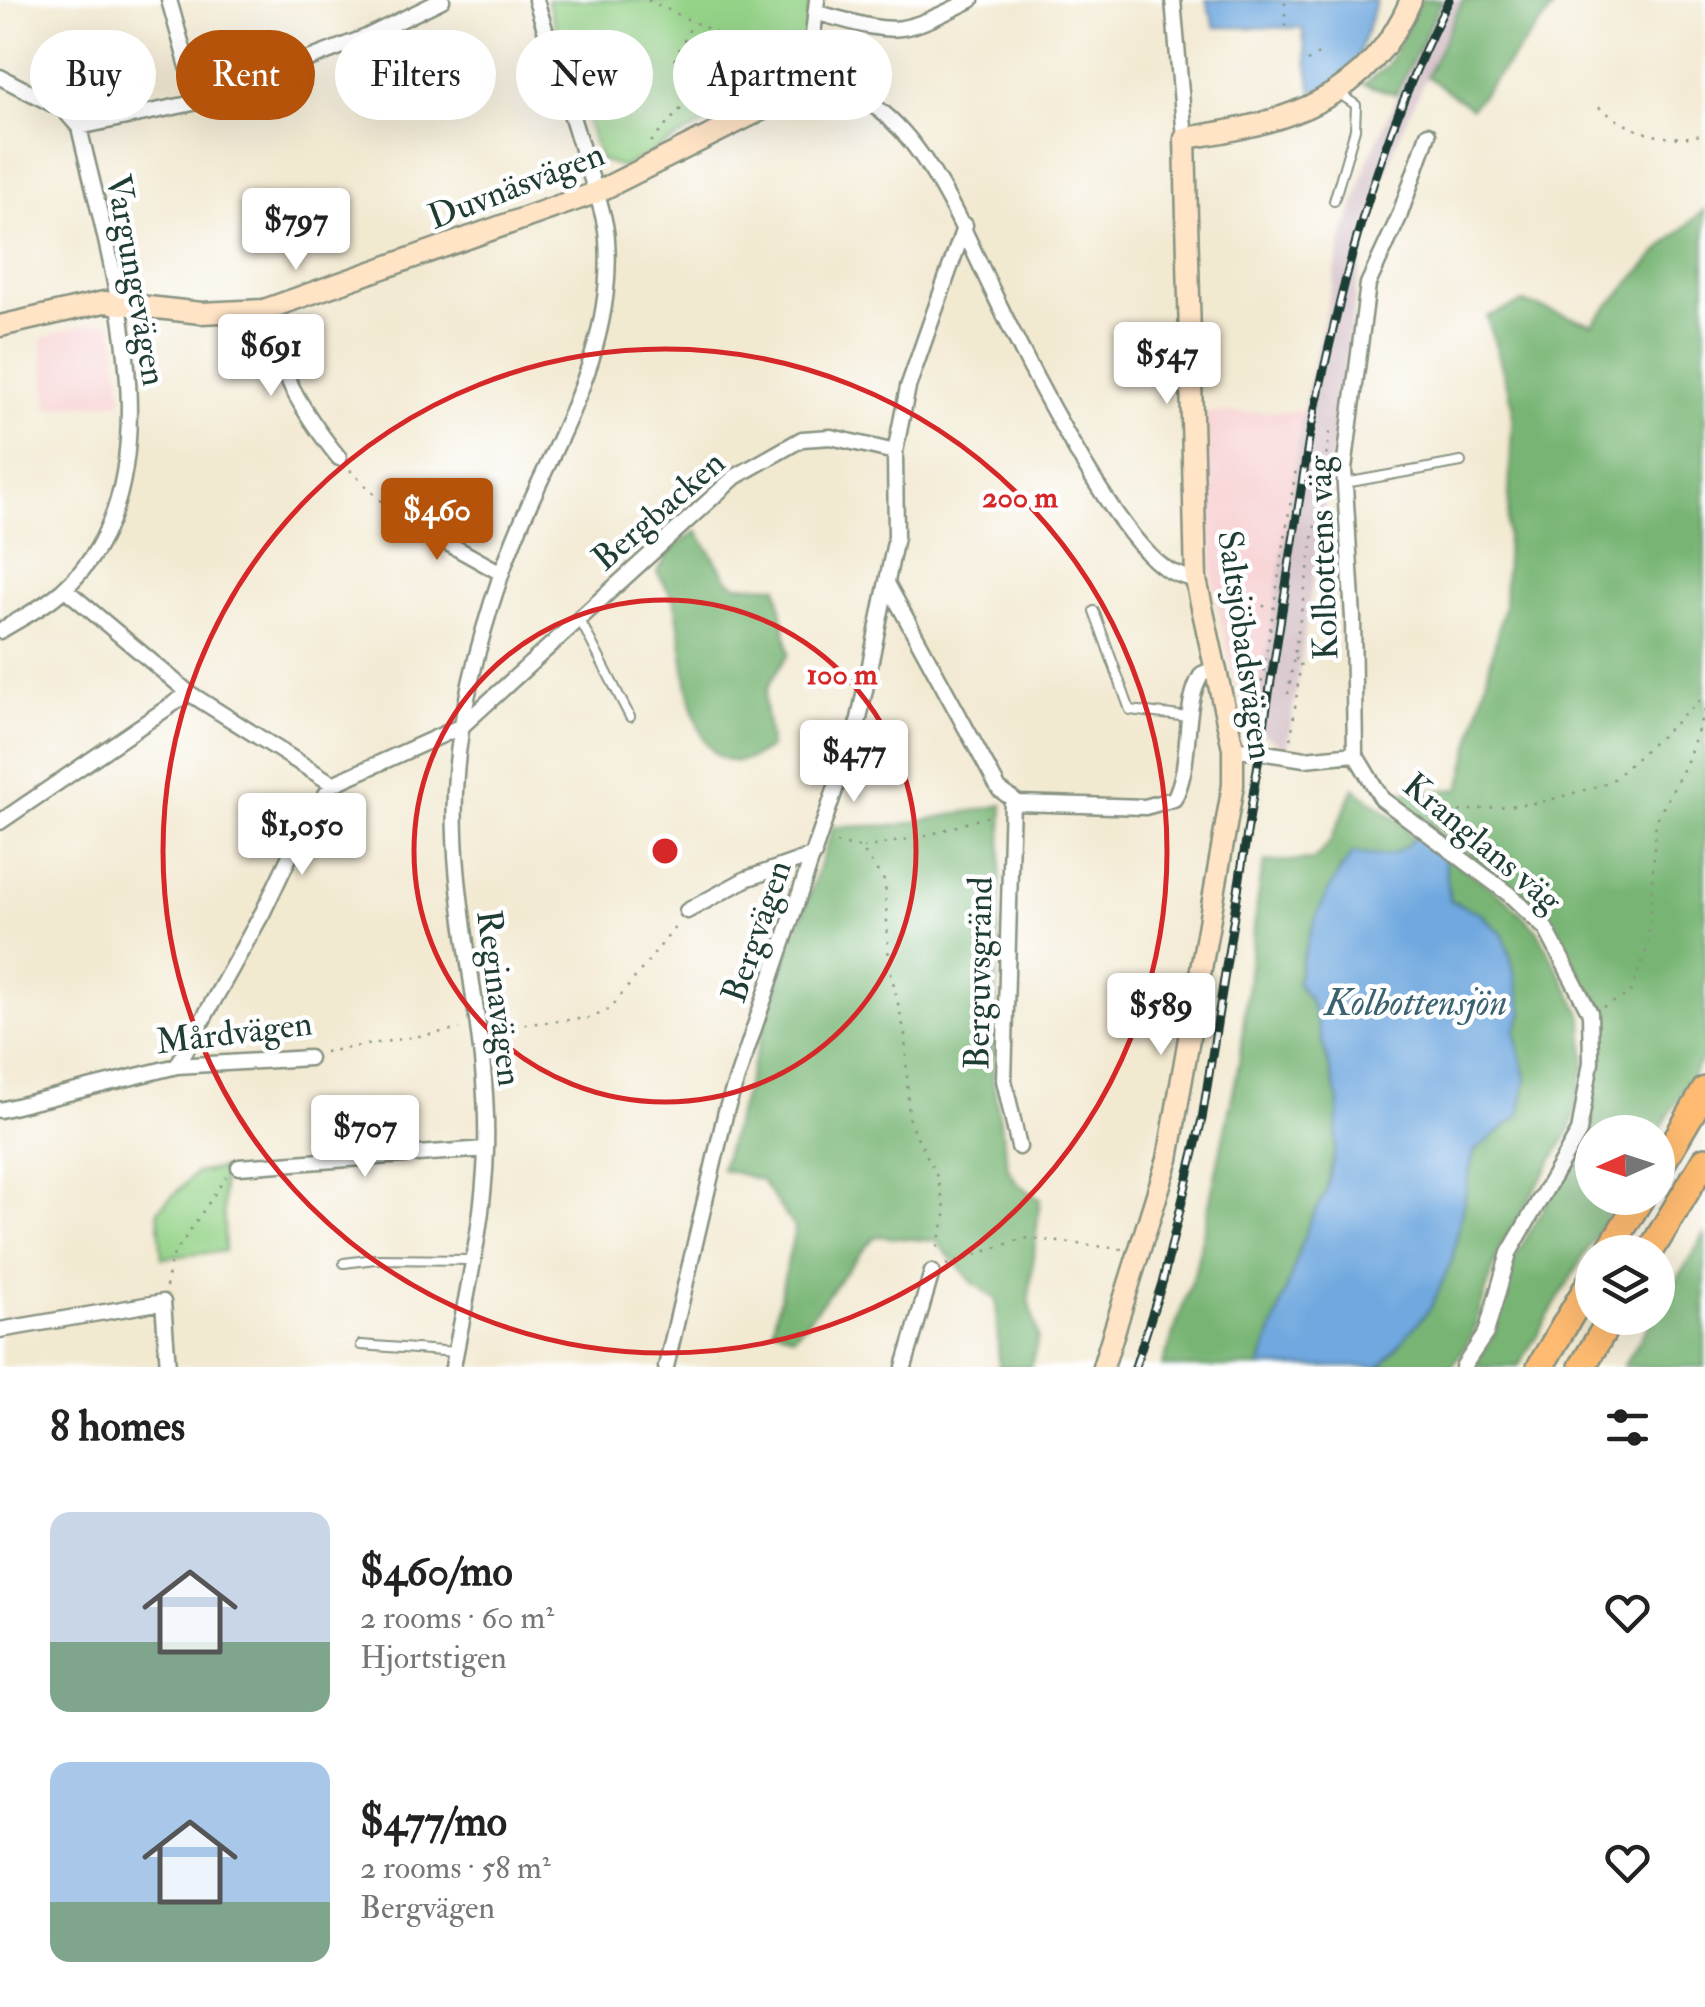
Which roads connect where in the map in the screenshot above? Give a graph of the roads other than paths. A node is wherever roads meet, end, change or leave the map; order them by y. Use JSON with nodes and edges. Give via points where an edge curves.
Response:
{"nodes":[{"id":1,"x":168,"y":0,"type":"edge"},
{"id":2,"x":442,"y":0,"type":"edge"},
{"id":3,"x":536,"y":0,"type":"edge"},
{"id":4,"x":972,"y":0,"type":"edge"},
{"id":5,"x":1173,"y":0,"type":"edge"},
{"id":6,"x":1411,"y":0,"type":"edge"},
{"id":7,"x":818,"y":6,"type":"edge"},
{"id":8,"x":177,"y":30,"type":"edge"},
{"id":9,"x":315,"y":57,"type":"edge"},
{"id":10,"x":0,"y":77,"type":"edge"},
{"id":11,"x":1338,"y":93,"type":"junction"},
{"id":12,"x":176,"y":107,"type":"edge"},
{"id":13,"x":733,"y":120,"type":"edge"},
{"id":14,"x":884,"y":120,"type":"edge"},
{"id":15,"x":79,"y":128,"type":"junction"},
{"id":16,"x":1428,"y":134,"type":"dead end"},
{"id":17,"x":1185,"y":138,"type":"junction"},
{"id":18,"x":595,"y":193,"type":"junction"},
{"id":19,"x":1334,"y":202,"type":"dead end"},
{"id":20,"x":965,"y":225,"type":"junction"},
{"id":21,"x":118,"y":301,"type":"junction"},
{"id":22,"x":264,"y":310,"type":"junction"},
{"id":23,"x":0,"y":326,"type":"edge"},
{"id":24,"x":895,"y":452,"type":"junction"},
{"id":25,"x":339,"y":458,"type":"road end"},
{"id":26,"x":1461,"y":462,"type":"dead end"},
{"id":27,"x":1345,"y":483,"type":"junction"},
{"id":28,"x":395,"y":514,"type":"road end"},
{"id":29,"x":501,"y":573,"type":"junction"},
{"id":30,"x":1196,"y":580,"type":"junction"},
{"id":31,"x":888,"y":585,"type":"junction"},
{"id":32,"x":65,"y":589,"type":"junction"},
{"id":33,"x":1094,"y":611,"type":"dead end"},
{"id":34,"x":580,"y":620,"type":"junction"},
{"id":35,"x":0,"y":631,"type":"edge"},
{"id":36,"x":1216,"y":668,"type":"junction"},
{"id":37,"x":189,"y":694,"type":"junction"},
{"id":38,"x":630,"y":717,"type":"dead end"},
{"id":39,"x":1192,"y":718,"type":"junction"},
{"id":40,"x":462,"y":726,"type":"junction"},
{"id":41,"x":1233,"y":748,"type":"junction"},
{"id":42,"x":1355,"y":754,"type":"junction"},
{"id":43,"x":334,"y":784,"type":"junction"},
{"id":44,"x":1012,"y":804,"type":"junction"},
{"id":45,"x":0,"y":822,"type":"edge"},
{"id":46,"x":814,"y":855,"type":"junction"},
{"id":47,"x":686,"y":911,"type":"road end"},
{"id":48,"x":308,"y":1058,"type":"road end"},
{"id":49,"x":177,"y":1066,"type":"junction"},
{"id":50,"x":1705,"y":1090,"type":"edge"},
{"id":51,"x":0,"y":1110,"type":"edge"},
{"id":52,"x":1675,"y":1141,"type":"edge"},
{"id":53,"x":1019,"y":1147,"type":"dead end"},
{"id":54,"x":486,"y":1149,"type":"junction"},
{"id":55,"x":1705,"y":1160,"type":"edge"},
{"id":56,"x":240,"y":1168,"type":"road end"},
{"id":57,"x":1660,"y":1235,"type":"edge"},
{"id":58,"x":473,"y":1260,"type":"junction"},
{"id":59,"x":344,"y":1263,"type":"dead end"},
{"id":60,"x":932,"y":1272,"type":"road end"},
{"id":61,"x":1575,"y":1308,"type":"edge"},
{"id":62,"x":0,"y":1330,"type":"edge"},
{"id":63,"x":1602,"y":1335,"type":"edge"},
{"id":64,"x":362,"y":1344,"type":"dead end"},
{"id":65,"x":455,"y":1360,"type":"edge"},
{"id":66,"x":168,"y":1367,"type":"edge"},
{"id":67,"x":666,"y":1367,"type":"edge"},
{"id":68,"x":904,"y":1367,"type":"edge"},
{"id":69,"x":1103,"y":1367,"type":"edge"},
{"id":70,"x":1463,"y":1367,"type":"edge"},
{"id":71,"x":1540,"y":1367,"type":"edge"},
{"id":72,"x":1582,"y":1367,"type":"edge"}],
"edges":[{"from":1,"to":8,"type":"street"},
{"from":2,"to":9,"type":"street"},
{"from":3,"to":18,"type":"street","name":"Reginavägen"},
{"from":4,"to":7,"type":"street","via":[[911,30],[886,32]]},
{"from":5,"to":17,"type":"street"},
{"from":6,"to":11,"type":"street","via":[[1381,56]]},
{"from":10,"to":15,"type":"street","via":[[64,110]]},
{"from":11,"to":17,"type":"street","via":[[1234,129]]},
{"from":11,"to":19,"type":"lane","via":[[1356,105]]},
{"from":12,"to":15,"type":"street"},
{"from":13,"to":18,"type":"street","name":"Duvnäsvägen"},
{"from":14,"to":20,"type":"street","via":[[930,164]]},
{"from":15,"to":21,"type":"street","name":"Vargungevägen"},
{"from":16,"to":27,"type":"street","name":"Kolbottens väg","via":[[1368,284]]},
{"from":17,"to":30,"type":"street","name":"Saltsjöbadsvägen"},
{"from":18,"to":22,"type":"street","name":"Duvnäsvägen"},
{"from":18,"to":29,"type":"street","name":"Reginavägen","via":[[607,236],[602,328],[582,394]]},
{"from":20,"to":24,"type":"street","name":"Bergvägen","via":[[908,387]]},
{"from":20,"to":30,"type":"street","via":[[1006,320],[1098,484],[1157,561]]},
{"from":21,"to":22,"type":"street","name":"Duvnäsvägen","via":[[201,313]]},
{"from":21,"to":23,"type":"street","name":"Duvnäsvägen"},
{"from":21,"to":32,"type":"street","name":"Vargungevägen","via":[[129,402],[120,503]]},
{"from":22,"to":25,"type":"street","via":[[280,370]]},
{"from":24,"to":31,"type":"street","name":"Bergvägen","via":[[896,537]]},
{"from":24,"to":34,"type":"street","name":"Bergbacken","via":[[831,437],[790,445],[735,477]]},
{"from":26,"to":27,"type":"lane"},
{"from":27,"to":42,"type":"street","name":"Kolbottens väg"},
{"from":28,"to":29,"type":"street"},
{"from":29,"to":40,"type":"street","name":"Reginavägen"},
{"from":30,"to":36,"type":"street","name":"Saltsjöbadsvägen"},
{"from":31,"to":44,"type":"street"},
{"from":31,"to":46,"type":"street","name":"Bergvägen","via":[[859,719]]},
{"from":32,"to":35,"type":"street","name":"Vargungevägen"},
{"from":32,"to":37,"type":"street"},
{"from":33,"to":39,"type":"lane","via":[[1130,710]]},
{"from":34,"to":38,"type":"lane","name":"Bergbacken"},
{"from":34,"to":40,"type":"street","name":"Bergbacken"},
{"from":36,"to":39,"type":"street","via":[[1198,678]]},
{"from":36,"to":41,"type":"street","name":"Saltsjöbadsvägen"},
{"from":37,"to":43,"type":"street"},
{"from":37,"to":45,"type":"street"},
{"from":39,"to":44,"type":"street","via":[[1184,774],[1174,799],[1162,805]]},
{"from":40,"to":43,"type":"street","name":"Bergbacken"},
{"from":40,"to":54,"type":"street","name":"Reginavägen","via":[[456,891],[478,1028]]},
{"from":41,"to":42,"type":"street","via":[[1298,758]]},
{"from":41,"to":69,"type":"street","name":"Saltsjöbadsvägen","via":[[1230,818],[1168,1159]]},
{"from":42,"to":70,"type":"street","name":"Kranglans väg","via":[[1366,779],[1404,818],[1546,929],[1590,1014],[1591,1062],[1579,1132],[1509,1253],[1486,1333]]},
{"from":43,"to":49,"type":"street","via":[[303,828]]},
{"from":44,"to":53,"type":"street","name":"Berguvsgränd","via":[[1004,1080]]},
{"from":46,"to":47,"type":"street","via":[[746,879]]},
{"from":46,"to":67,"type":"street","name":"Bergvägen","via":[[726,1111]]},
{"from":48,"to":49,"type":"street","name":"Mårdvägen"},
{"from":49,"to":51,"type":"street","name":"Mårdvägen"},
{"from":50,"to":52,"type":"highway"},
{"from":54,"to":56,"type":"street"},
{"from":54,"to":58,"type":"street","name":"Reginavägen"},
{"from":55,"to":57,"type":"highway"},
{"from":58,"to":59,"type":"lane"},
{"from":58,"to":65,"type":"street","name":"Reginavägen"},
{"from":60,"to":68,"type":"street"},
{"from":61,"to":71,"type":"highway"},
{"from":62,"to":66,"type":"street","via":[[163,1302]]},
{"from":63,"to":72,"type":"highway"},
{"from":64,"to":65,"type":"lane","name":"Reginavägen"}]}
